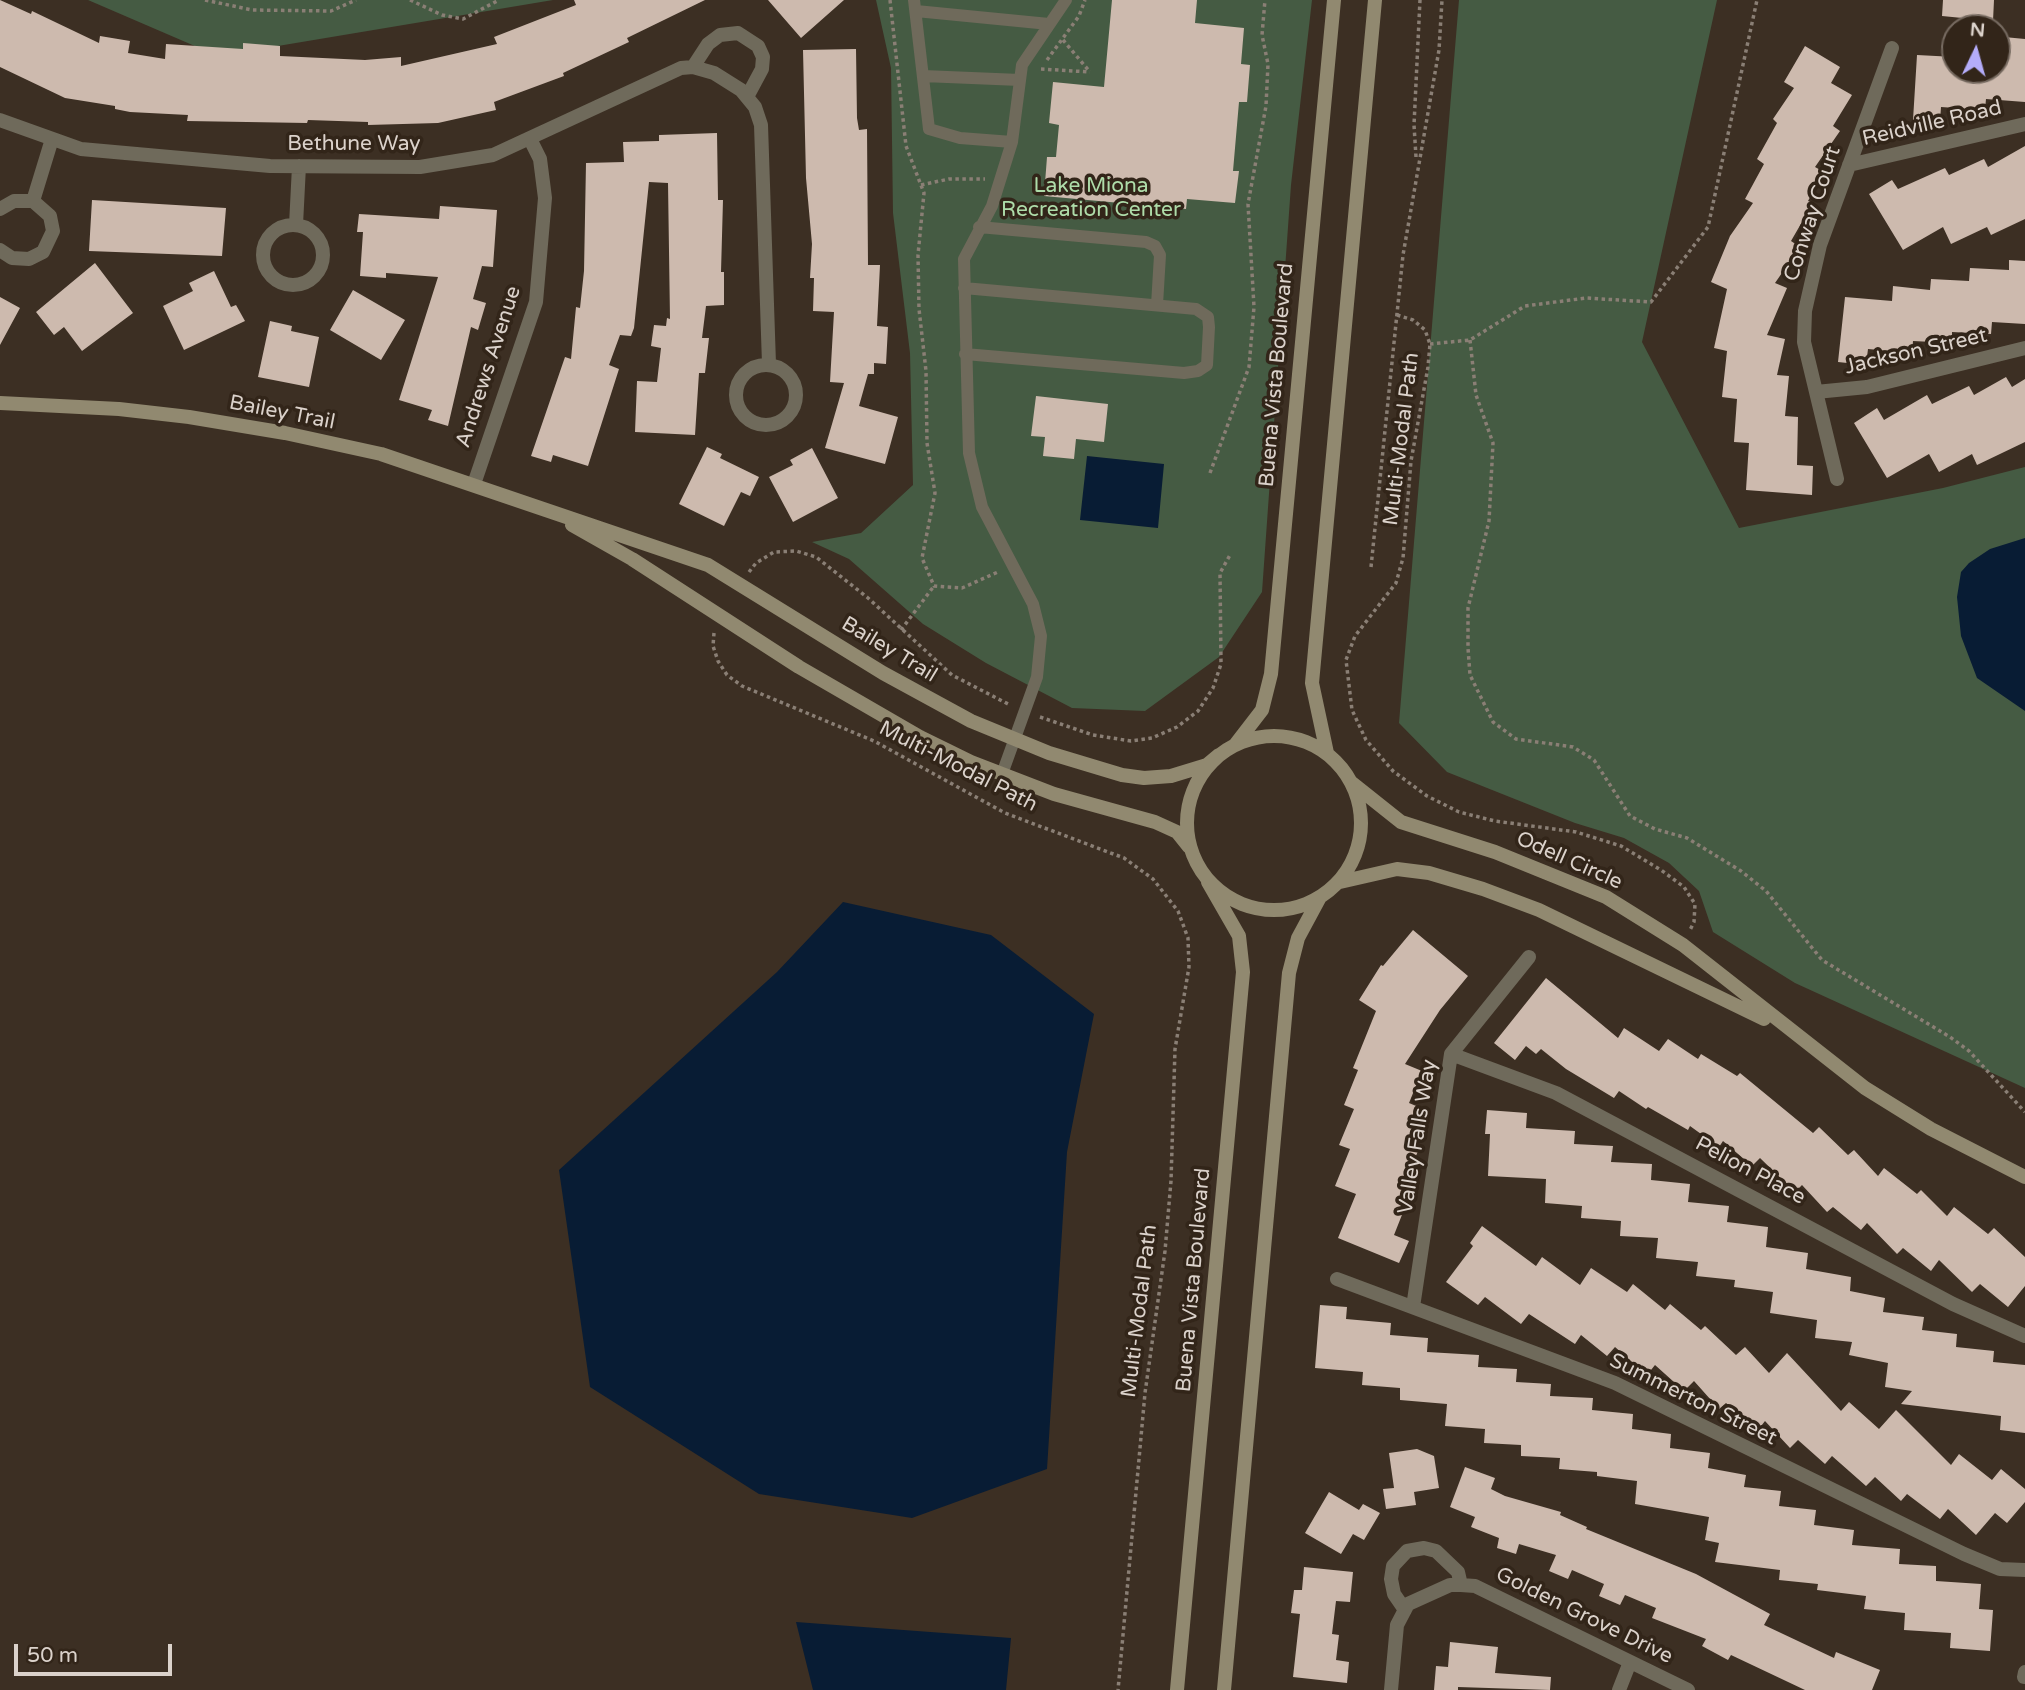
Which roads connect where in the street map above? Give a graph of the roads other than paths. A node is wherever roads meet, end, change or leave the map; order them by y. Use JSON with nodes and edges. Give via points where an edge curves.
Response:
{"nodes":[{"id":1,"x":1066,"y":0,"type":"edge"},
{"id":2,"x":1334,"y":0,"type":"edge"},
{"id":3,"x":1375,"y":0,"type":"edge"},
{"id":4,"x":915,"y":6,"type":"edge"},
{"id":5,"x":1049,"y":24,"type":"junction"},
{"id":6,"x":1892,"y":48,"type":"dead end"},
{"id":7,"x":693,"y":67,"type":"junction"},
{"id":8,"x":923,"y":76,"type":"junction"},
{"id":9,"x":1020,"y":80,"type":"junction"},
{"id":10,"x":747,"y":97,"type":"junction"},
{"id":11,"x":0,"y":120,"type":"edge"},
{"id":12,"x":2025,"y":124,"type":"edge"},
{"id":13,"x":51,"y":139,"type":"junction"},
{"id":14,"x":530,"y":139,"type":"junction"},
{"id":15,"x":1012,"y":142,"type":"junction"},
{"id":16,"x":1849,"y":165,"type":"junction"},
{"id":17,"x":299,"y":166,"type":"junction"},
{"id":18,"x":33,"y":201,"type":"junction"},
{"id":19,"x":0,"y":209,"type":"edge"},
{"id":20,"x":296,"y":225,"type":"junction"},
{"id":21,"x":979,"y":228,"type":"junction"},
{"id":22,"x":0,"y":250,"type":"edge"},
{"id":23,"x":964,"y":288,"type":"junction"},
{"id":24,"x":1157,"y":305,"type":"junction"},
{"id":25,"x":2025,"y":348,"type":"edge"},
{"id":26,"x":965,"y":354,"type":"junction"},
{"id":27,"x":769,"y":365,"type":"junction"},
{"id":28,"x":1816,"y":392,"type":"junction"},
{"id":29,"x":0,"y":403,"type":"edge"},
{"id":30,"x":1837,"y":479,"type":"dead end"},
{"id":31,"x":474,"y":484,"type":"junction"},
{"id":32,"x":547,"y":510,"type":"junction"},
{"id":33,"x":1015,"y":739,"type":"junction"},
{"id":34,"x":1235,"y":745,"type":"junction"},
{"id":35,"x":1326,"y":753,"type":"junction"},
{"id":36,"x":1219,"y":755,"type":"junction"},
{"id":37,"x":1002,"y":774,"type":"junction"},
{"id":38,"x":1352,"y":783,"type":"junction"},
{"id":39,"x":1189,"y":847,"type":"junction"},
{"id":40,"x":1208,"y":882,"type":"junction"},
{"id":41,"x":1340,"y":882,"type":"junction"},
{"id":42,"x":1319,"y":899,"type":"junction"},
{"id":43,"x":1529,"y":957,"type":"dead end"},
{"id":44,"x":1788,"y":1030,"type":"junction"},
{"id":45,"x":1451,"y":1054,"type":"junction"},
{"id":46,"x":2025,"y":1177,"type":"edge"},
{"id":47,"x":1337,"y":1279,"type":"dead end"},
{"id":48,"x":1413,"y":1307,"type":"junction"},
{"id":49,"x":2025,"y":1336,"type":"edge"},
{"id":50,"x":2025,"y":1570,"type":"edge"},
{"id":51,"x":1461,"y":1585,"type":"junction"},
{"id":52,"x":1405,"y":1610,"type":"junction"},
{"id":53,"x":1630,"y":1662,"type":"junction"},
{"id":54,"x":1177,"y":1690,"type":"edge"},
{"id":55,"x":1224,"y":1690,"type":"edge"},
{"id":56,"x":1391,"y":1690,"type":"edge"},
{"id":57,"x":1619,"y":1690,"type":"edge"},
{"id":58,"x":1688,"y":1690,"type":"edge"}],
"edges":[{"from":1,"to":5,"type":"lane"},
{"from":2,"to":34,"type":"main road","name":"Buena Vista Boulevard","via":[[1270,674],[1262,710]]},
{"from":3,"to":35,"type":"main road","name":"Buena Vista Boulevard","via":[[1312,683]]},
{"from":4,"to":5,"type":"lane"},
{"from":4,"to":8,"type":"lane"},
{"from":5,"to":9,"type":"lane","via":[[1022,65]]},
{"from":6,"to":16,"type":"street","name":"Conway Court"},
{"from":7,"to":10,"type":"street","via":[[714,73]]},
{"from":7,"to":10,"type":"street","via":[[708,44],[720,35],[738,33],[758,46],[763,57],[762,69]]},
{"from":7,"to":14,"type":"street","name":"Bethune Way","via":[[681,68]]},
{"from":8,"to":9,"type":"lane"},
{"from":8,"to":15,"type":"lane","via":[[929,129],[960,138]]},
{"from":9,"to":15,"type":"lane"},
{"from":10,"to":27,"type":"street","via":[[761,125]]},
{"from":11,"to":13,"type":"street","name":"Bethune Way"},
{"from":12,"to":16,"type":"street","name":"Reidville Road"},
{"from":13,"to":17,"type":"street","name":"Bethune Way","via":[[81,149]]},
{"from":13,"to":18,"type":"street"},
{"from":14,"to":17,"type":"street","name":"Bethune Way","via":[[493,155],[420,167]]},
{"from":14,"to":31,"type":"street","name":"Andrews Avenue","via":[[540,159],[544,198],[536,302]]},
{"from":15,"to":21,"type":"lane","via":[[1000,184]]},
{"from":16,"to":28,"type":"street","name":"Conway Court","via":[[1820,245],[1805,311],[1804,342]]},
{"from":17,"to":20,"type":"street"},
{"from":18,"to":19,"type":"street","via":[[14,201]]},
{"from":18,"to":22,"type":"street","via":[[50,216],[53,231],[48,246],[37,257],[22,260]]},
{"from":20,"to":20,"type":"street","via":[[318,238],[324,254],[314,277],[290,286],[266,271],[262,252],[278,229]]},
{"from":21,"to":23,"type":"lane","via":[[964,259]]},
{"from":21,"to":24,"type":"lane","via":[[1146,242],[1160,255]]},
{"from":23,"to":24,"type":"lane"},
{"from":23,"to":26,"type":"lane"},
{"from":24,"to":26,"type":"lane","via":[[1196,309],[1208,317],[1207,365],[1184,373]]},
{"from":25,"to":28,"type":"street","name":"Jackson Street","via":[[1867,387]]},
{"from":26,"to":33,"type":"lane","via":[[970,453],[982,507],[1033,604],[1041,636],[1037,677]]},
{"from":27,"to":27,"type":"street","via":[[791,377],[796,394],[787,416],[762,425],[739,410],[735,391],[750,368]]},
{"from":28,"to":30,"type":"street","name":"Conway Court"},
{"from":29,"to":31,"type":"main road","name":"Bailey Trail","via":[[131,410],[285,433],[381,454]]},
{"from":31,"to":32,"type":"main road","name":"Bailey Trail"},
{"from":32,"to":33,"type":"main road","name":"Bailey Trail","via":[[675,551],[741,582],[883,673],[971,721]]},
{"from":32,"to":37,"type":"main road","name":"Bailey Trail","via":[[865,707]]},
{"from":33,"to":36,"type":"main road","name":"Bailey Trail","via":[[1062,757],[1144,778],[1207,765]]},
{"from":33,"to":37,"type":"lane"},
{"from":34,"to":35,"type":"main road","name":"Buena Vista Boulevard","via":[[1258,737],[1282,736]]},
{"from":34,"to":36,"type":"main road","name":"Buena Vista Boulevard"},
{"from":35,"to":38,"type":"main road","name":"Buena Vista Boulevard"},
{"from":36,"to":39,"type":"main road","name":"Buena Vista Boulevard","via":[[1190,796],[1186,821]]},
{"from":37,"to":39,"type":"main road","name":"Bailey Trail","via":[[1054,794],[1155,822],[1177,832]]},
{"from":38,"to":41,"type":"main road","name":"Buena Vista Boulevard","via":[[1361,808],[1362,834],[1354,860]]},
{"from":38,"to":44,"type":"main road","name":"Odell Circle","via":[[1401,822],[1495,852],[1606,897],[1683,945]]},
{"from":39,"to":40,"type":"main road","name":"Buena Vista Boulevard"},
{"from":40,"to":42,"type":"main road","name":"Buena Vista Boulevard","via":[[1232,901],[1261,910],[1291,910]]},
{"from":40,"to":54,"type":"main road","name":"Buena Vista Boulevard","via":[[1239,936],[1243,972]]},
{"from":41,"to":42,"type":"main road","name":"Buena Vista Boulevard"},
{"from":41,"to":44,"type":"main road","name":"Odell Circle","via":[[1397,869],[1483,889],[1539,910]]},
{"from":42,"to":55,"type":"main road","name":"Buena Vista Boulevard","via":[[1298,938],[1289,973]]},
{"from":43,"to":45,"type":"street","name":"Valley Falls Way"},
{"from":44,"to":46,"type":"main road","name":"Odell Circle","via":[[1865,1088],[1931,1129]]},
{"from":45,"to":48,"type":"street","name":"Valley Falls Way"},
{"from":45,"to":49,"type":"street","name":"Pelion Place","via":[[1556,1093],[1952,1304]]},
{"from":47,"to":48,"type":"street","name":"Summerton Street"},
{"from":48,"to":50,"type":"street","name":"Summerton Street","via":[[1615,1383],[1964,1554],[2000,1569]]},
{"from":51,"to":52,"type":"street","name":"Golden Grove Drive","via":[[1408,1604]]},
{"from":51,"to":52,"type":"street","name":"Golden Grove Drive","via":[[1458,1572],[1436,1551],[1407,1551],[1393,1566],[1391,1579]]},
{"from":51,"to":53,"type":"street","name":"Golden Grove Drive","via":[[1475,1587]]},
{"from":52,"to":56,"type":"street","via":[[1397,1625]]},
{"from":53,"to":57,"type":"street"},
{"from":53,"to":58,"type":"street","name":"Golden Grove Drive"}]}
